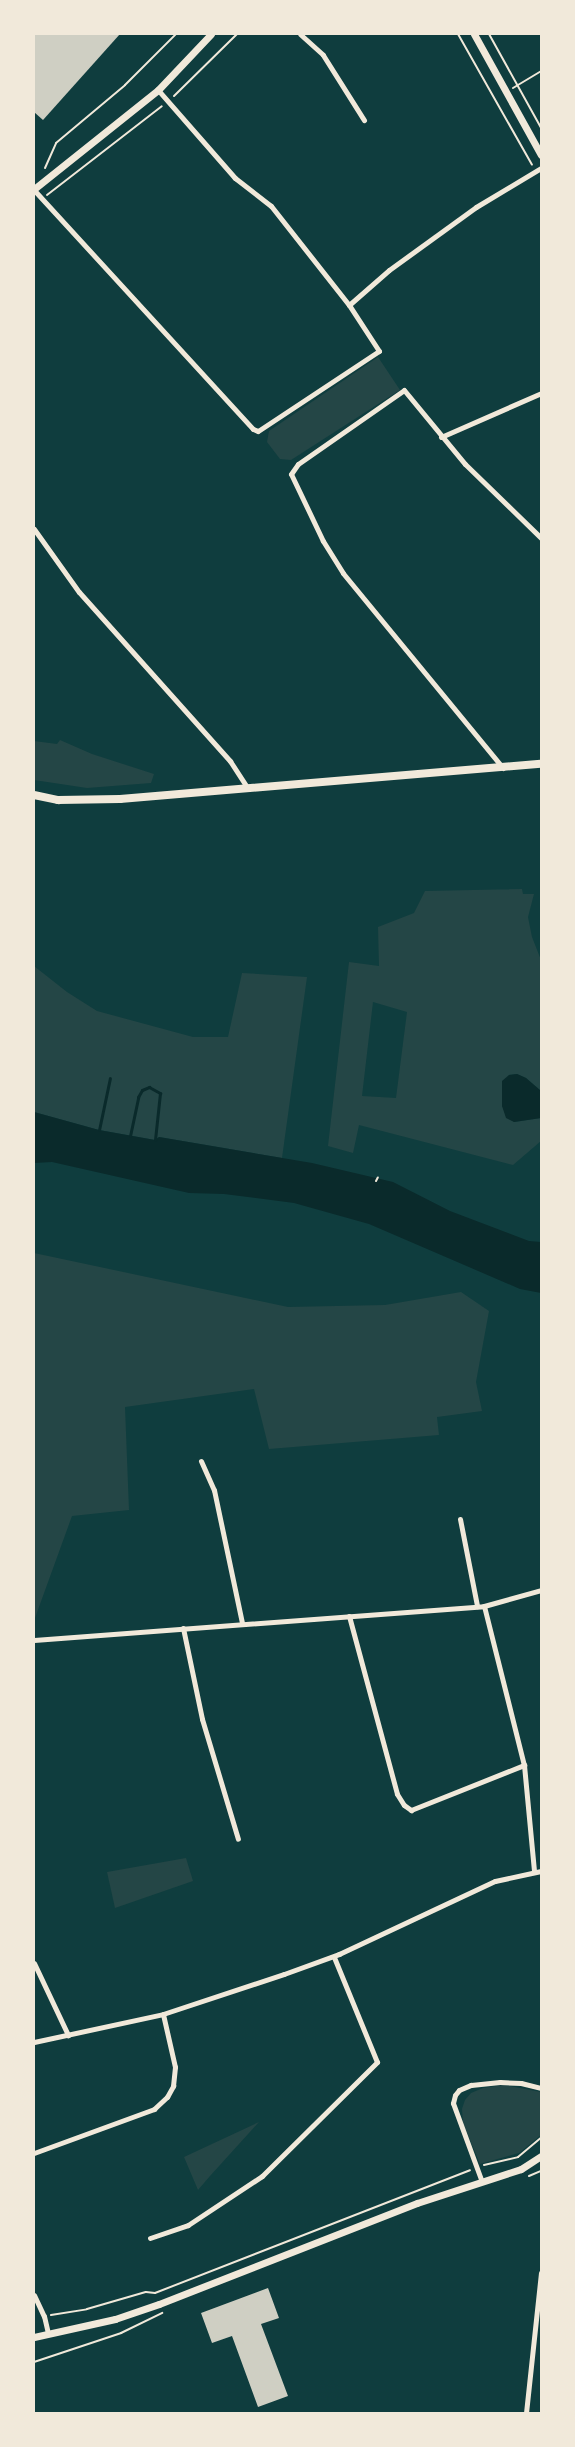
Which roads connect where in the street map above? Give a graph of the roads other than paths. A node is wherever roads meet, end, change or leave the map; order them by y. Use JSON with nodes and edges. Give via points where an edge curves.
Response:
{"nodes":[{"id":1,"x":211,"y":34,"type":"edge"},
{"id":2,"x":300,"y":34,"type":"edge"},
{"id":3,"x":474,"y":34,"type":"edge"},
{"id":4,"x":158,"y":90,"type":"junction"},
{"id":5,"x":364,"y":120,"type":"dead end"},
{"id":6,"x":541,"y":155,"type":"edge"},
{"id":7,"x":541,"y":168,"type":"edge"},
{"id":8,"x":34,"y":189,"type":"edge"},
{"id":9,"x":349,"y":305,"type":"junction"},
{"id":10,"x":541,"y":393,"type":"edge"},
{"id":11,"x":441,"y":437,"type":"junction"},
{"id":12,"x":34,"y":529,"type":"edge"},
{"id":13,"x":541,"y":538,"type":"edge"},
{"id":14,"x":541,"y":764,"type":"edge"},
{"id":15,"x":503,"y":768,"type":"junction"},
{"id":16,"x":248,"y":790,"type":"junction"},
{"id":17,"x":34,"y":794,"type":"edge"},
{"id":18,"x":201,"y":1461,"type":"dead end"},
{"id":19,"x":460,"y":1519,"type":"dead end"},
{"id":20,"x":541,"y":1590,"type":"edge"},
{"id":21,"x":477,"y":1606,"type":"junction"},
{"id":22,"x":484,"y":1606,"type":"junction"},
{"id":23,"x":349,"y":1616,"type":"junction"},
{"id":24,"x":242,"y":1623,"type":"junction"},
{"id":25,"x":183,"y":1628,"type":"junction"},
{"id":26,"x":34,"y":1640,"type":"edge"},
{"id":27,"x":524,"y":1765,"type":"junction"},
{"id":28,"x":238,"y":1839,"type":"dead end"},
{"id":29,"x":534,"y":1871,"type":"junction"},
{"id":30,"x":541,"y":1871,"type":"edge"},
{"id":31,"x":334,"y":1957,"type":"junction"},
{"id":32,"x":34,"y":1962,"type":"edge"},
{"id":33,"x":163,"y":2014,"type":"junction"},
{"id":34,"x":68,"y":2035,"type":"junction"},
{"id":35,"x":34,"y":2042,"type":"edge"},
{"id":36,"x":541,"y":2088,"type":"edge"},
{"id":37,"x":34,"y":2153,"type":"edge"},
{"id":38,"x":540,"y":2159,"type":"edge"},
{"id":39,"x":482,"y":2182,"type":"junction"},
{"id":40,"x":150,"y":2238,"type":"dead end"},
{"id":41,"x":541,"y":2273,"type":"edge"},
{"id":42,"x":34,"y":2295,"type":"edge"},
{"id":43,"x":48,"y":2334,"type":"junction"},
{"id":44,"x":34,"y":2337,"type":"edge"},
{"id":45,"x":526,"y":2413,"type":"edge"}],
"edges":[{"from":1,"to":4,"type":"main road"},
{"from":2,"to":5,"type":"street","via":[[323,55]]},
{"from":3,"to":6,"type":"main road"},
{"from":4,"to":8,"type":"main road"},
{"from":4,"to":9,"type":"street","via":[[235,178],[271,206]]},
{"from":7,"to":9,"type":"street","via":[[476,207],[389,270]]},
{"from":8,"to":9,"type":"street","via":[[248,425],[258,431],[379,351]]},
{"from":10,"to":11,"type":"street"},
{"from":11,"to":13,"type":"street"},
{"from":11,"to":15,"type":"street","via":[[404,390],[298,464],[291,474],[323,541],[343,574]]},
{"from":12,"to":16,"type":"street","via":[[79,592],[230,761]]},
{"from":14,"to":15,"type":"main road"},
{"from":15,"to":16,"type":"main road"},
{"from":16,"to":17,"type":"main road","via":[[87,801],[58,800]]},
{"from":18,"to":24,"type":"street","via":[[214,1490]]},
{"from":19,"to":21,"type":"street"},
{"from":20,"to":22,"type":"street"},
{"from":21,"to":22,"type":"street"},
{"from":21,"to":23,"type":"street"},
{"from":22,"to":27,"type":"street"},
{"from":23,"to":24,"type":"street"},
{"from":23,"to":27,"type":"street","via":[[397,1794],[404,1805],[411,1810]]},
{"from":24,"to":25,"type":"street"},
{"from":25,"to":26,"type":"street"},
{"from":25,"to":28,"type":"street","via":[[202,1718]]},
{"from":27,"to":29,"type":"street"},
{"from":29,"to":30,"type":"street"},
{"from":29,"to":31,"type":"street","via":[[495,1881]]},
{"from":31,"to":33,"type":"street"},
{"from":31,"to":40,"type":"street","via":[[377,2062],[262,2176],[188,2225]]},
{"from":32,"to":34,"type":"street"},
{"from":33,"to":34,"type":"street"},
{"from":33,"to":37,"type":"street","via":[[175,2067],[173,2086],[167,2098],[154,2109]]},
{"from":34,"to":35,"type":"street"},
{"from":36,"to":39,"type":"street","via":[[500,2082],[471,2085],[459,2090],[453,2103]]},
{"from":38,"to":39,"type":"main road"},
{"from":39,"to":43,"type":"main road","via":[[417,2203],[159,2304],[115,2319]]},
{"from":41,"to":45,"type":"street"},
{"from":42,"to":43,"type":"street"},
{"from":43,"to":44,"type":"main road"}]}
